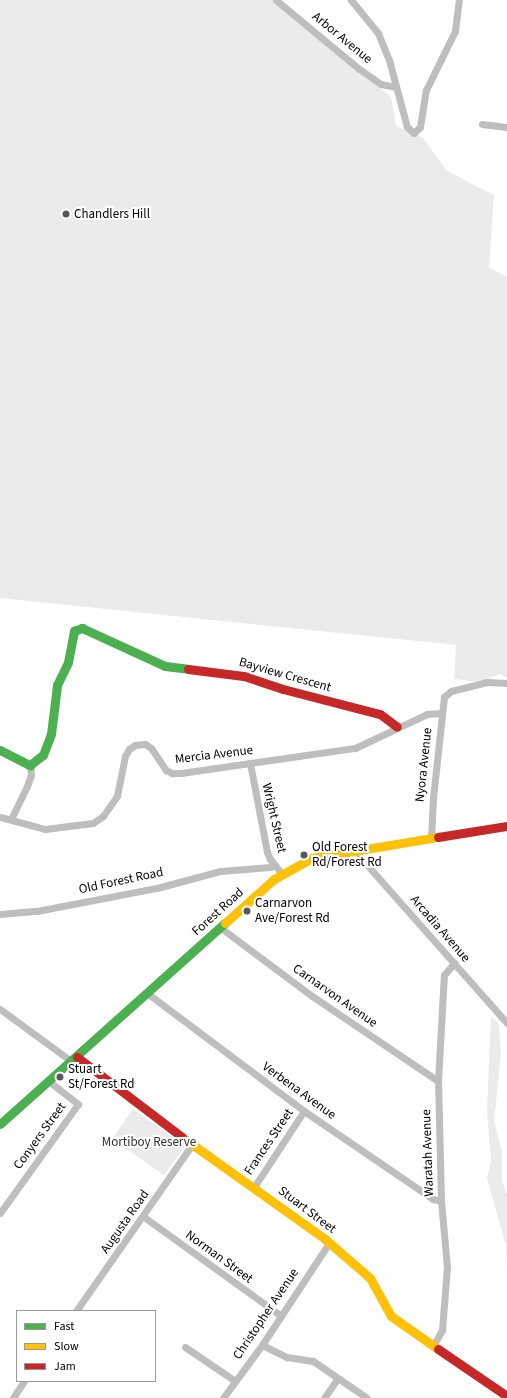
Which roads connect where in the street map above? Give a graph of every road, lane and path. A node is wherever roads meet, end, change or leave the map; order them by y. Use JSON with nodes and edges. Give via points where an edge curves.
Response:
{"nodes":[{"id":1,"x":276,"y":0,"type":"edge"},
{"id":2,"x":351,"y":0,"type":"edge"},
{"id":3,"x":459,"y":0,"type":"edge"},
{"id":4,"x":396,"y":87,"type":"junction"},
{"id":5,"x":482,"y":124,"type":"dead end"},
{"id":6,"x":507,"y":127,"type":"edge"},
{"id":7,"x":507,"y":683,"type":"edge"},
{"id":8,"x":441,"y":713,"type":"junction"},
{"id":9,"x":397,"y":727,"type":"junction"},
{"id":10,"x":0,"y":750,"type":"edge"},
{"id":11,"x":250,"y":764,"type":"junction"},
{"id":12,"x":30,"y":765,"type":"junction"},
{"id":13,"x":0,"y":817,"type":"edge"},
{"id":14,"x":11,"y":819,"type":"junction"},
{"id":15,"x":507,"y":826,"type":"edge"},
{"id":16,"x":431,"y":838,"type":"junction"},
{"id":17,"x":356,"y":849,"type":"junction"},
{"id":18,"x":270,"y":859,"type":"junction"},
{"id":19,"x":271,"y":868,"type":"junction"},
{"id":20,"x":278,"y":876,"type":"junction"},
{"id":21,"x":0,"y":914,"type":"edge"},
{"id":22,"x":221,"y":928,"type":"junction"},
{"id":23,"x":454,"y":963,"type":"junction"},
{"id":24,"x":147,"y":993,"type":"junction"},
{"id":25,"x":0,"y":1009,"type":"edge"},
{"id":26,"x":507,"y":1023,"type":"edge"},
{"id":27,"x":74,"y":1059,"type":"junction"},
{"id":28,"x":49,"y":1081,"type":"junction"},
{"id":29,"x":438,"y":1081,"type":"junction"},
{"id":30,"x":304,"y":1111,"type":"junction"},
{"id":31,"x":0,"y":1124,"type":"edge"},
{"id":32,"x":192,"y":1145,"type":"junction"},
{"id":33,"x":254,"y":1187,"type":"junction"},
{"id":34,"x":441,"y":1201,"type":"junction"},
{"id":35,"x":0,"y":1213,"type":"edge"},
{"id":36,"x":144,"y":1217,"type":"junction"},
{"id":37,"x":329,"y":1243,"type":"junction"},
{"id":38,"x":77,"y":1310,"type":"edge"},
{"id":39,"x":280,"y":1315,"type":"junction"},
{"id":40,"x":434,"y":1344,"type":"junction"},
{"id":41,"x":262,"y":1345,"type":"junction"},
{"id":42,"x":185,"y":1347,"type":"dead end"},
{"id":43,"x":338,"y":1378,"type":"junction"},
{"id":44,"x":235,"y":1381,"type":"junction"},
{"id":45,"x":23,"y":1382,"type":"edge"},
{"id":46,"x":507,"y":1396,"type":"edge"},
{"id":47,"x":13,"y":1398,"type":"edge"},
{"id":48,"x":223,"y":1398,"type":"edge"},
{"id":49,"x":324,"y":1398,"type":"edge"},
{"id":50,"x":367,"y":1398,"type":"edge"}],
"edges":[{"from":1,"to":4,"type":"street","name":"Arbor Avenue","via":[[358,68],[381,84]]},
{"from":2,"to":4,"type":"street","via":[[378,33]]},
{"from":3,"to":4,"type":"street","via":[[456,31],[426,90],[421,124],[417,132],[412,133],[408,129]]},
{"from":5,"to":6,"type":"street"},
{"from":7,"to":8,"type":"street","name":"Nyora Avenue","via":[[486,682],[445,695]]},
{"from":8,"to":9,"type":"street","name":"Mercia Avenue","via":[[427,714]]},
{"from":8,"to":16,"type":"street","name":"Nyora Avenue"},
{"from":9,"to":11,"type":"street","name":"Mercia Avenue","via":[[355,748]]},
{"from":9,"to":12,"type":"street","name":"Bayview Crescent","via":[[380,714],[283,689],[244,676],[165,666],[82,628],[74,631],[68,662],[57,685],[51,734],[45,750],[40,759]]},
{"from":10,"to":12,"type":"street"},
{"from":11,"to":14,"type":"street","name":"Mercia Avenue","via":[[172,773],[166,770],[151,748],[145,744],[136,745],[129,749],[125,756],[114,801],[103,816],[93,823],[45,829]]},
{"from":11,"to":18,"type":"street","name":"Wright Street"},
{"from":12,"to":14,"type":"street","via":[[32,768],[27,786]]},
{"from":13,"to":14,"type":"street","name":"Mercia Avenue"},
{"from":15,"to":16,"type":"street","name":"Forest Road"},
{"from":16,"to":17,"type":"street","name":"Forest Road"},
{"from":17,"to":20,"type":"street","name":"Forest Road","via":[[312,858]]},
{"from":17,"to":23,"type":"street","name":"Arcadia Avenue","via":[[360,857]]},
{"from":18,"to":19,"type":"street"},
{"from":18,"to":20,"type":"street","name":"Wright Street"},
{"from":19,"to":20,"type":"street"},
{"from":19,"to":21,"type":"street","name":"Old Forest Road","via":[[220,871],[157,888],[37,911]]},
{"from":20,"to":22,"type":"street","name":"Forest Road"},
{"from":22,"to":24,"type":"street","name":"Forest Road"},
{"from":22,"to":29,"type":"street","name":"Carnarvon Avenue","via":[[312,996]]},
{"from":23,"to":26,"type":"street","name":"Arcadia Avenue"},
{"from":23,"to":29,"type":"street","name":"Waratah Avenue","via":[[444,975]]},
{"from":24,"to":27,"type":"street","name":"Forest Road"},
{"from":24,"to":30,"type":"street","name":"Verbena Avenue"},
{"from":25,"to":27,"type":"street"},
{"from":27,"to":28,"type":"street","name":"Forest Road"},
{"from":27,"to":32,"type":"street","name":"Stuart Street"},
{"from":28,"to":31,"type":"street","name":"Forest Road"},
{"from":28,"to":35,"type":"street","name":"Conyers Street","via":[[78,1104]]},
{"from":29,"to":34,"type":"street","name":"Waratah Avenue"},
{"from":30,"to":33,"type":"street","name":"Frances Street"},
{"from":30,"to":34,"type":"street","name":"Verbena Avenue","via":[[433,1199]]},
{"from":32,"to":33,"type":"street","name":"Stuart Street"},
{"from":32,"to":36,"type":"street","name":"Augusta Road"},
{"from":33,"to":37,"type":"street","name":"Stuart Street"},
{"from":34,"to":40,"type":"street","name":"Waratah Avenue","via":[[447,1267],[442,1330]]},
{"from":36,"to":38,"type":"street","name":"Augusta Road"},
{"from":36,"to":39,"type":"street","name":"Norman Street"},
{"from":37,"to":39,"type":"street","name":"Christopher Avenue"},
{"from":37,"to":40,"type":"street","name":"Stuart Street","via":[[370,1278],[391,1316]]},
{"from":39,"to":41,"type":"street","name":"Christopher Avenue"},
{"from":40,"to":46,"type":"street","name":"Stuart Street"},
{"from":41,"to":43,"type":"street","via":[[287,1357],[313,1361]]},
{"from":41,"to":44,"type":"street","name":"Christopher Avenue"},
{"from":42,"to":44,"type":"street"},
{"from":43,"to":49,"type":"street"},
{"from":43,"to":50,"type":"street"},
{"from":44,"to":48,"type":"street","name":"Christopher Avenue"},
{"from":45,"to":47,"type":"street"}]}
